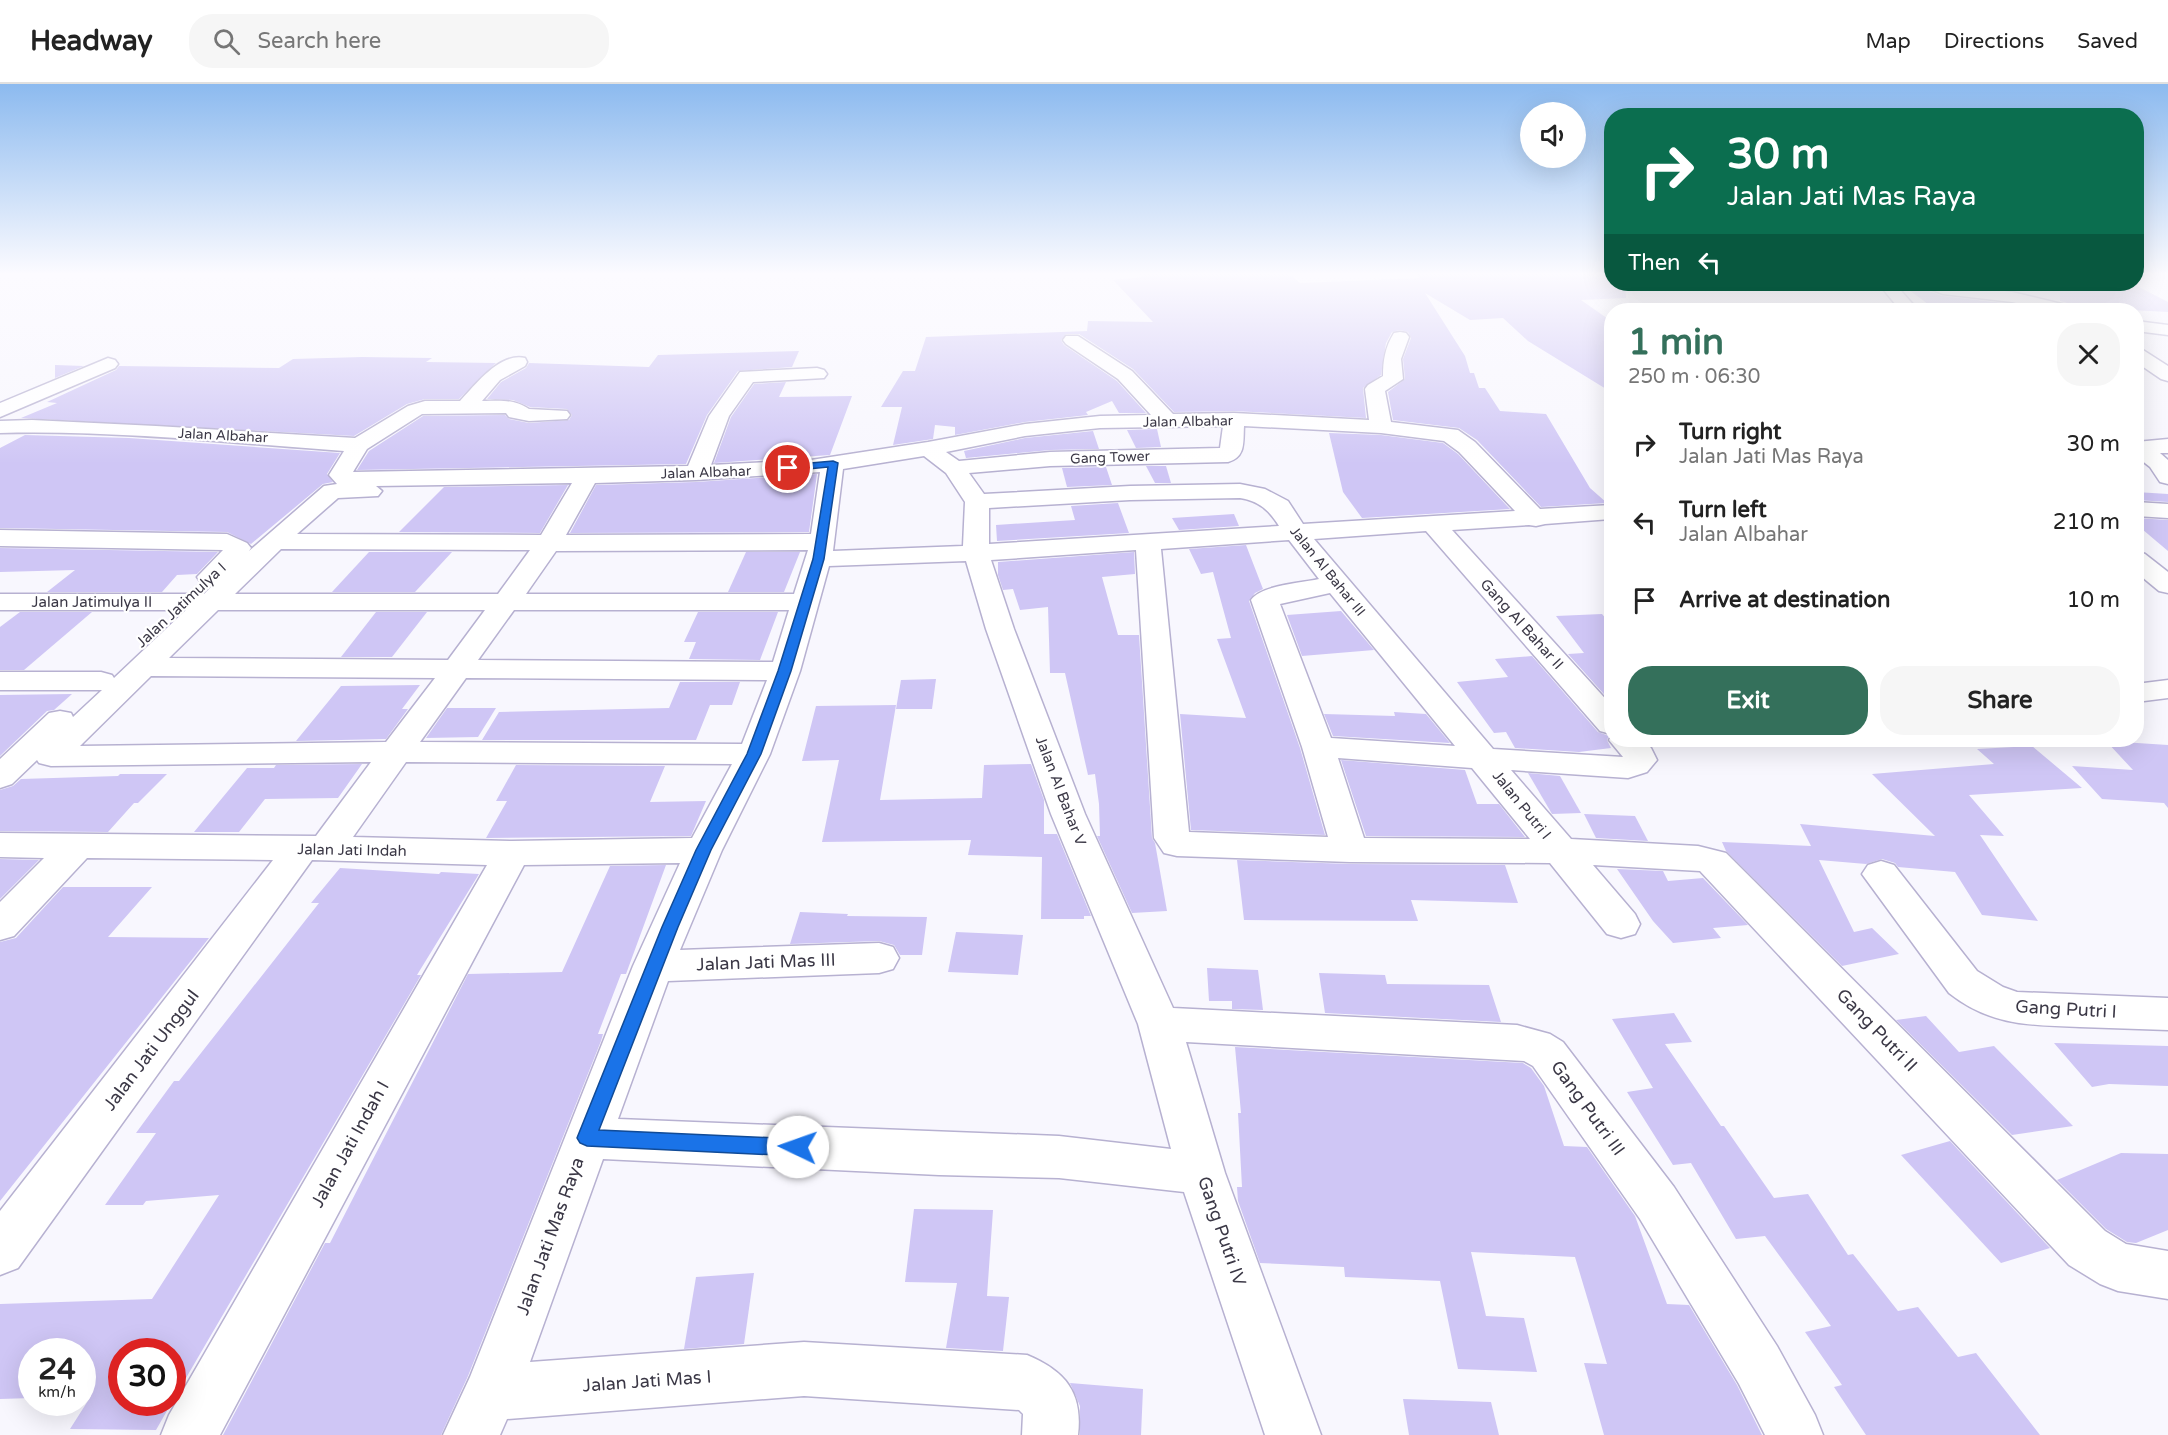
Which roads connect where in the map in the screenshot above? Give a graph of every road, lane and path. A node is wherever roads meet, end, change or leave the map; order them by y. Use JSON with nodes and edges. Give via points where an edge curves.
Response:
{"nodes":[{"id":1,"x":1400,"y":338,"type":"dead end"},
{"id":2,"x":1072,"y":340,"type":"dead end"},
{"id":3,"x":2144,"y":359,"type":"edge"},
{"id":4,"x":518,"y":362,"type":"dead end"},
{"id":5,"x":108,"y":364,"type":"dead end"},
{"id":6,"x":817,"y":374,"type":"dead end"},
{"id":7,"x":2168,"y":375,"type":"edge"},
{"id":8,"x":467,"y":406,"type":"junction"},
{"id":9,"x":0,"y":411,"type":"edge"},
{"id":10,"x":560,"y":415,"type":"dead end"},
{"id":11,"x":1234,"y":419,"type":"junction"},
{"id":12,"x":1167,"y":421,"type":"junction"},
{"id":13,"x":0,"y":427,"type":"edge"},
{"id":14,"x":1381,"y":428,"type":"junction"},
{"id":15,"x":359,"y":445,"type":"junction"},
{"id":16,"x":2168,"y":446,"type":"edge"},
{"id":17,"x":2144,"y":448,"type":"edge"},
{"id":18,"x":928,"y":449,"type":"junction"},
{"id":19,"x":2144,"y":451,"type":"edge"},
{"id":20,"x":954,"y":468,"type":"junction"},
{"id":21,"x":2168,"y":477,"type":"edge"},
{"id":22,"x":707,"y":479,"type":"junction"},
{"id":23,"x":584,"y":483,"type":"junction"},
{"id":24,"x":816,"y":483,"type":"junction"},
{"id":25,"x":977,"y":502,"type":"junction"},
{"id":26,"x":2144,"y":509,"type":"edge"},
{"id":27,"x":2168,"y":512,"type":"edge"},
{"id":28,"x":1604,"y":513,"type":"edge"},
{"id":29,"x":1536,"y":519,"type":"junction"},
{"id":30,"x":1434,"y":525,"type":"junction"},
{"id":31,"x":1295,"y":532,"type":"junction"},
{"id":32,"x":0,"y":538,"type":"edge"},
{"id":33,"x":273,"y":541,"type":"junction"},
{"id":34,"x":1148,"y":542,"type":"junction"},
{"id":35,"x":549,"y":543,"type":"junction"},
{"id":36,"x":821,"y":551,"type":"junction"},
{"id":37,"x":976,"y":553,"type":"junction"},
{"id":38,"x":2144,"y":566,"type":"edge"},
{"id":39,"x":1337,"y":584,"type":"junction"},
{"id":40,"x":2168,"y":585,"type":"edge"},
{"id":41,"x":213,"y":601,"type":"junction"},
{"id":42,"x":507,"y":601,"type":"junction"},
{"id":43,"x":184,"y":602,"type":"junction"},
{"id":44,"x":805,"y":602,"type":"junction"},
{"id":45,"x":0,"y":603,"type":"edge"},
{"id":46,"x":144,"y":667,"type":"junction"},
{"id":47,"x":457,"y":669,"type":"junction"},
{"id":48,"x":785,"y":671,"type":"junction"},
{"id":49,"x":0,"y":681,"type":"edge"},
{"id":50,"x":101,"y":681,"type":"junction"},
{"id":51,"x":2168,"y":689,"type":"edge"},
{"id":52,"x":2144,"y":692,"type":"edge"},
{"id":53,"x":1604,"y":716,"type":"edge"},
{"id":54,"x":1318,"y":747,"type":"junction"},
{"id":55,"x":1632,"y":747,"type":"edge"},
{"id":56,"x":396,"y":752,"type":"junction"},
{"id":57,"x":754,"y":754,"type":"junction"},
{"id":58,"x":1484,"y":758,"type":"junction"},
{"id":59,"x":0,"y":777,"type":"edge"},
{"id":60,"x":0,"y":845,"type":"edge"},
{"id":61,"x":75,"y":848,"type":"junction"},
{"id":62,"x":314,"y":848,"type":"junction"},
{"id":63,"x":704,"y":850,"type":"junction"},
{"id":64,"x":1350,"y":850,"type":"junction"},
{"id":65,"x":1560,"y":851,"type":"junction"},
{"id":66,"x":512,"y":853,"type":"junction"},
{"id":67,"x":1881,"y":874,"type":"dead end"},
{"id":68,"x":1621,"y":924,"type":"dead end"},
{"id":69,"x":0,"y":926,"type":"edge"},
{"id":70,"x":879,"y":958,"type":"dead end"},
{"id":71,"x":653,"y":966,"type":"junction"},
{"id":72,"x":2168,"y":1014,"type":"edge"},
{"id":73,"x":1159,"y":1024,"type":"junction"},
{"id":74,"x":587,"y":1138,"type":"junction"},
{"id":75,"x":1202,"y":1173,"type":"junction"},
{"id":76,"x":0,"y":1251,"type":"edge"},
{"id":77,"x":2168,"y":1275,"type":"edge"},
{"id":78,"x":481,"y":1414,"type":"edge"},
{"id":79,"x":189,"y":1435,"type":"edge"},
{"id":80,"x":1050,"y":1435,"type":"edge"},
{"id":81,"x":1293,"y":1435,"type":"edge"},
{"id":82,"x":1795,"y":1435,"type":"edge"}],
"edges":[{"from":1,"to":14,"type":"street","via":[[1392,359],[1393,379],[1375,389]]},
{"from":2,"to":12,"type":"street","via":[[1125,375]]},
{"from":3,"to":7,"type":"street"},
{"from":4,"to":8,"type":"street","via":[[493,376]]},
{"from":5,"to":9,"type":"street"},
{"from":6,"to":22,"type":"street","via":[[747,376],[719,416]]},
{"from":8,"to":10,"type":"street","via":[[513,407],[516,413]]},
{"from":8,"to":15,"type":"street","via":[[417,408]]},
{"from":11,"to":12,"type":"street","name":"Jalan Albahar"},
{"from":11,"to":14,"type":"street","name":"Jalan Albahar"},
{"from":11,"to":20,"type":"street","name":"Gang Tower","via":[[1231,453],[1225,455],[1050,459]]},
{"from":12,"to":18,"type":"street","name":"Jalan Albahar","via":[[1100,422],[1036,429]]},
{"from":13,"to":15,"type":"street","name":"Jalan Albahar"},
{"from":14,"to":29,"type":"street","name":"Jalan Albahar","via":[[1450,435],[1467,447]]},
{"from":15,"to":23,"type":"street","via":[[340,475],[345,479]]},
{"from":16,"to":17,"type":"street"},
{"from":18,"to":20,"type":"street"},
{"from":18,"to":24,"type":"street","name":"Jalan Albahar"},
{"from":19,"to":21,"type":"street"},
{"from":20,"to":25,"type":"street"},
{"from":22,"to":23,"type":"street"},
{"from":22,"to":24,"type":"street"},
{"from":22,"to":24,"type":"street","name":"Jalan Albahar"},
{"from":23,"to":33,"type":"street","via":[[332,491]]},
{"from":23,"to":35,"type":"street","name":"Jalan Jati Unggul"},
{"from":24,"to":36,"type":"street","name":"Jalan Jati Mas Raya"},
{"from":25,"to":31,"type":"street","name":"Jalan Al Bahar III","via":[[1240,491],[1279,506]]},
{"from":25,"to":37,"type":"street","name":"Jalan Al Bahar V"},
{"from":26,"to":27,"type":"street"},
{"from":28,"to":29,"type":"street"},
{"from":29,"to":30,"type":"street"},
{"from":30,"to":31,"type":"street"},
{"from":30,"to":53,"type":"street","name":"Gang Al Bahar II"},
{"from":31,"to":34,"type":"street"},
{"from":31,"to":39,"type":"street","name":"Jalan Al Bahar III"},
{"from":32,"to":43,"type":"street","name":"Jalan Jatimulya I","via":[[235,545],[238,548],[234,554]]},
{"from":33,"to":35,"type":"street"},
{"from":33,"to":41,"type":"street"},
{"from":34,"to":37,"type":"street"},
{"from":34,"to":64,"type":"street","name":"Gang Putri II","via":[[1172,838],[1181,846]]},
{"from":35,"to":36,"type":"street"},
{"from":35,"to":42,"type":"street","name":"Jalan Jati Unggul"},
{"from":36,"to":37,"type":"street"},
{"from":36,"to":44,"type":"street","name":"Jalan Jati Mas Raya"},
{"from":37,"to":73,"type":"street","name":"Jalan Al Bahar V","via":[[1068,814]]},
{"from":38,"to":40,"type":"street"},
{"from":39,"to":54,"type":"street","via":[[1265,600]]},
{"from":39,"to":58,"type":"street","name":"Jalan Al Bahar III"},
{"from":41,"to":42,"type":"street","name":"Jalan Jatimulya II"},
{"from":41,"to":43,"type":"street","name":"Jalan Jatimulya II"},
{"from":41,"to":46,"type":"street"},
{"from":42,"to":44,"type":"street","name":"Jalan Jatimulya II"},
{"from":42,"to":47,"type":"street","name":"Jalan Jati Unggul"},
{"from":43,"to":45,"type":"street","name":"Jalan Jatimulya II"},
{"from":43,"to":50,"type":"street","name":"Jalan Jatimulya I"},
{"from":44,"to":48,"type":"street","name":"Jalan Jati Mas Raya"},
{"from":46,"to":47,"type":"street"},
{"from":46,"to":56,"type":"street","via":[[51,756]]},
{"from":47,"to":48,"type":"street"},
{"from":47,"to":56,"type":"street","name":"Jalan Jati Unggul"},
{"from":48,"to":57,"type":"street","name":"Jalan Jati Mas Raya"},
{"from":49,"to":50,"type":"street"},
{"from":50,"to":59,"type":"street","name":"Jalan Jatimulya I"},
{"from":51,"to":52,"type":"street"},
{"from":54,"to":58,"type":"street"},
{"from":54,"to":64,"type":"street"},
{"from":55,"to":58,"type":"street","via":[[1640,760],[1628,768]]},
{"from":56,"to":57,"type":"street"},
{"from":56,"to":62,"type":"street","name":"Jalan Jati Unggul"},
{"from":57,"to":63,"type":"street","name":"Jalan Jati Mas Raya"},
{"from":58,"to":65,"type":"street","name":"Jalan Putri I"},
{"from":60,"to":61,"type":"street","name":"Jalan Jati Indah"},
{"from":61,"to":62,"type":"street","name":"Jalan Jati Indah"},
{"from":61,"to":69,"type":"street"},
{"from":62,"to":66,"type":"street","name":"Jalan Jati Indah"},
{"from":62,"to":76,"type":"street","name":"Jalan Jati Unggul"},
{"from":63,"to":66,"type":"street","name":"Jalan Jati Indah"},
{"from":63,"to":71,"type":"street","name":"Jalan Jati Mas Raya"},
{"from":64,"to":65,"type":"street","name":"Gang Putri II"},
{"from":65,"to":68,"type":"street","name":"Jalan Putri I"},
{"from":65,"to":77,"type":"street","name":"Gang Putri II","via":[[1713,862],[2087,1248],[2118,1267]]},
{"from":66,"to":79,"type":"street","name":"Jalan Jati Indah I"},
{"from":67,"to":72,"type":"street","name":"Gang Putri I","via":[[1964,982],[1980,996],[2017,1008]]},
{"from":70,"to":71,"type":"street","name":"Jalan Jati Mas III"},
{"from":71,"to":74,"type":"street","name":"Jalan Jati Mas Raya"},
{"from":73,"to":75,"type":"street","name":"Gang Putri IV"},
{"from":73,"to":82,"type":"street","name":"Gang Putri III","via":[[1517,1042],[1548,1053],[1657,1203],[1758,1365]]},
{"from":74,"to":75,"type":"street","via":[[1059,1157]]},
{"from":74,"to":78,"type":"street","name":"Jalan Jati Mas Raya"},
{"from":75,"to":81,"type":"street","name":"Gang Putri IV"},
{"from":78,"to":80,"type":"street","name":"Jalan Jati Mas I","via":[[804,1369],[1027,1383],[1042,1391],[1049,1402]]}]}
